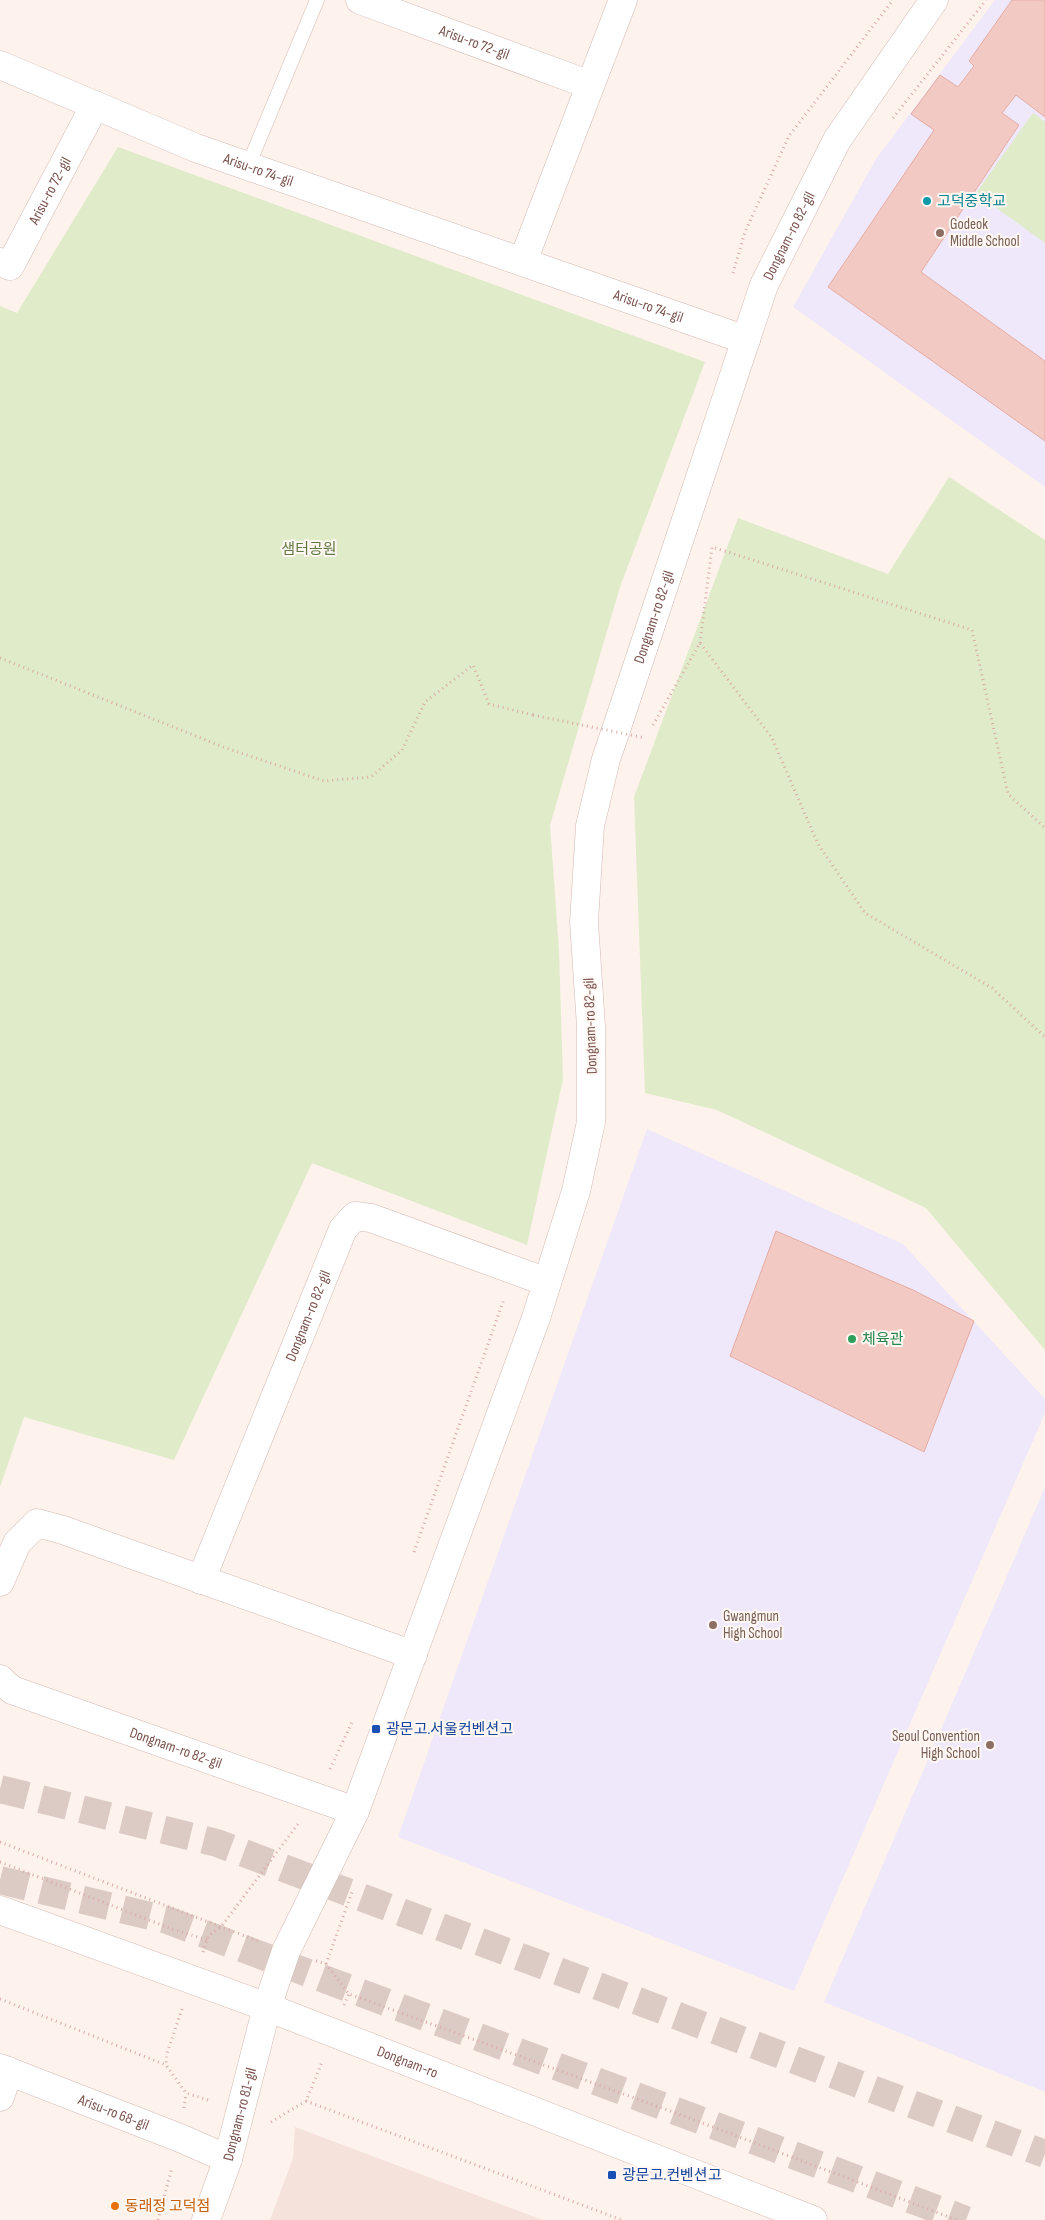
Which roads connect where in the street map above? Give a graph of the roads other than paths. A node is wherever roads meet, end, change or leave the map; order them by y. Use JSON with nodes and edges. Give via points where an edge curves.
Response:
{"nodes":[{"id":1,"x":316,"y":0,"type":"edge"},
{"id":2,"x":360,"y":0,"type":"edge"},
{"id":3,"x":623,"y":0,"type":"edge"},
{"id":4,"x":934,"y":0,"type":"edge"},
{"id":5,"x":0,"y":65,"type":"edge"},
{"id":6,"x":590,"y":85,"type":"junction"},
{"id":7,"x":95,"y":105,"type":"junction"},
{"id":8,"x":248,"y":166,"type":"junction"},
{"id":9,"x":523,"y":261,"type":"junction"},
{"id":10,"x":0,"y":262,"type":"edge"},
{"id":11,"x":746,"y":340,"type":"junction"},
{"id":12,"x":547,"y":1282,"type":"junction"},
{"id":13,"x":202,"y":1580,"type":"junction"},
{"id":14,"x":0,"y":1582,"type":"edge"},
{"id":15,"x":413,"y":1655,"type":"junction"},
{"id":16,"x":0,"y":1679,"type":"edge"},
{"id":17,"x":355,"y":1811,"type":"junction"},
{"id":18,"x":0,"y":1910,"type":"edge"},
{"id":19,"x":267,"y":2007,"type":"junction"},
{"id":20,"x":5,"y":2070,"type":"edge"},
{"id":21,"x":0,"y":2097,"type":"edge"},
{"id":22,"x":228,"y":2159,"type":"junction"},
{"id":23,"x":206,"y":2220,"type":"edge"},
{"id":24,"x":813,"y":2220,"type":"edge"}],
"edges":[{"from":1,"to":8,"type":"lane"},
{"from":2,"to":6,"type":"street","name":"Arisu-ro 72-gil"},
{"from":3,"to":6,"type":"street"},
{"from":4,"to":11,"type":"street","name":"Dongnam-ro 82-gil","via":[[837,140],[764,286]]},
{"from":5,"to":7,"type":"street","name":"Arisu-ro 74-gil"},
{"from":6,"to":9,"type":"street"},
{"from":7,"to":8,"type":"street","name":"Arisu-ro 74-gil","via":[[196,148]]},
{"from":7,"to":10,"type":"street","name":"Arisu-ro 72-gil","via":[[10,266]]},
{"from":8,"to":9,"type":"street","name":"Arisu-ro 74-gil"},
{"from":9,"to":11,"type":"street","name":"Arisu-ro 74-gil"},
{"from":11,"to":12,"type":"street","name":"Dongnam-ro 82-gil","via":[[606,759],[590,826],[584,922],[592,1026],[591,1122],[576,1191]]},
{"from":12,"to":13,"type":"street","name":"Dongnam-ro 82-gil","via":[[371,1218],[355,1216],[343,1229]]},
{"from":12,"to":15,"type":"street","name":"Dongnam-ro 82-gil"},
{"from":13,"to":14,"type":"street","via":[[37,1523],[17,1543]]},
{"from":13,"to":15,"type":"street"},
{"from":15,"to":17,"type":"street","name":"Dongnam-ro 82-gil"},
{"from":16,"to":17,"type":"street","name":"Dongnam-ro 82-gil","via":[[12,1690]]},
{"from":17,"to":19,"type":"street","name":"Dongnam-ro 82-gil","via":[[286,1951]]},
{"from":18,"to":19,"type":"street","name":"Dongnam-ro"},
{"from":19,"to":22,"type":"street","name":"Dongnam-ro 81-gil"},
{"from":19,"to":24,"type":"street","name":"Dongnam-ro"},
{"from":20,"to":21,"type":"street"},
{"from":20,"to":22,"type":"street","name":"Arisu-ro 68-gil"},
{"from":22,"to":23,"type":"street","name":"Dongnam-ro 81-gil"}]}
